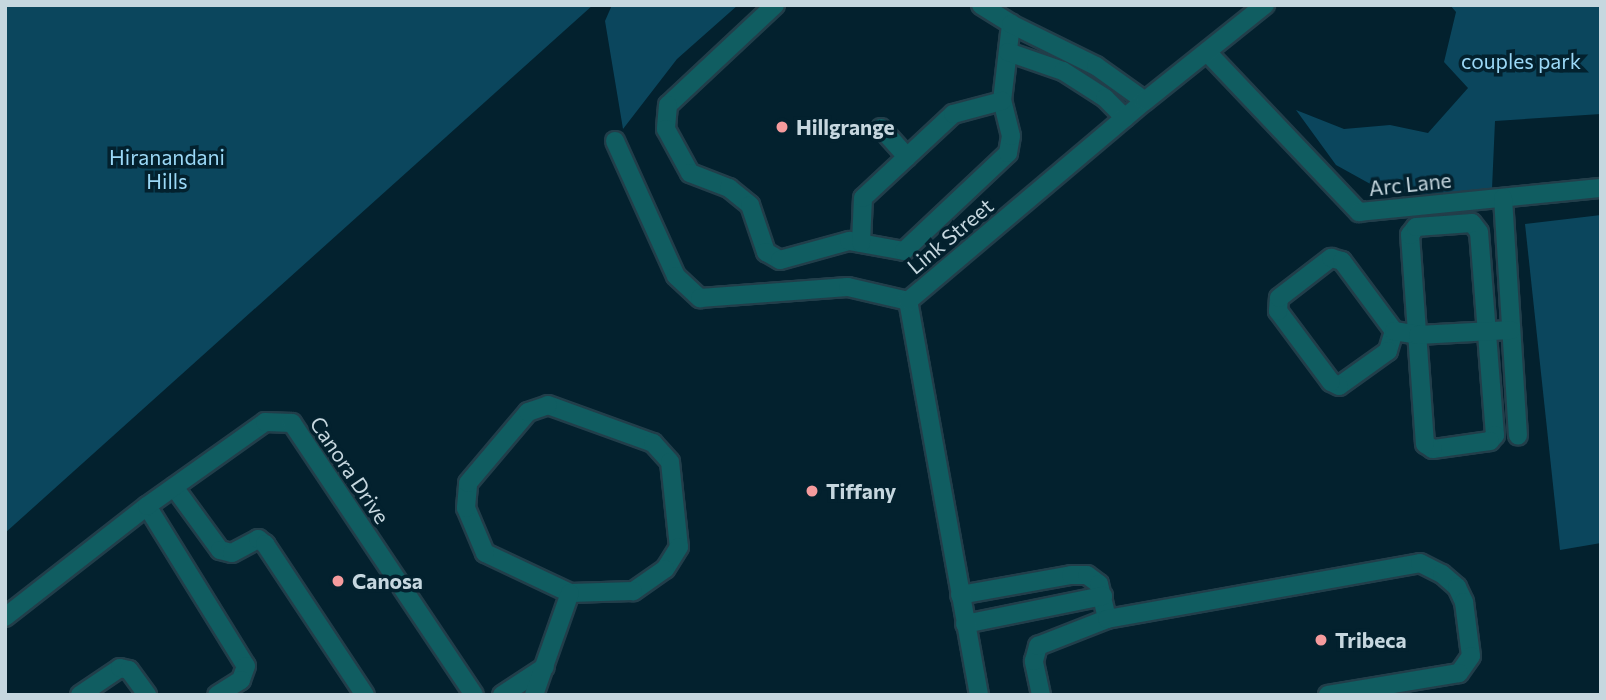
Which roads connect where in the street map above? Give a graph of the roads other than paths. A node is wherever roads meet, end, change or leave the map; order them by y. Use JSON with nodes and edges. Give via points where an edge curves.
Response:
{"nodes":[{"id":1,"x":775,"y":5,"type":"edge"},
{"id":2,"x":981,"y":5,"type":"edge"},
{"id":3,"x":1259,"y":8,"type":"edge"},
{"id":4,"x":1011,"y":24,"type":"junction"},
{"id":5,"x":1008,"y":52,"type":"junction"},
{"id":6,"x":1207,"y":52,"type":"junction"},
{"id":7,"x":1002,"y":101,"type":"junction"},
{"id":8,"x":1145,"y":102,"type":"junction"},
{"id":9,"x":1125,"y":118,"type":"junction"},
{"id":10,"x":881,"y":128,"type":"dead end"},
{"id":11,"x":615,"y":141,"type":"dead end"},
{"id":12,"x":907,"y":157,"type":"junction"},
{"id":13,"x":1601,"y":188,"type":"edge"},
{"id":14,"x":1503,"y":198,"type":"junction"},
{"id":15,"x":861,"y":243,"type":"junction"},
{"id":16,"x":908,"y":301,"type":"junction"},
{"id":17,"x":1511,"y":330,"type":"junction"},
{"id":18,"x":1394,"y":331,"type":"junction"},
{"id":19,"x":1487,"y":331,"type":"junction"},
{"id":20,"x":1418,"y":335,"type":"junction"},
{"id":21,"x":1518,"y":436,"type":"dead end"},
{"id":22,"x":174,"y":487,"type":"junction"},
{"id":23,"x":147,"y":506,"type":"junction"},
{"id":24,"x":570,"y":593,"type":"junction"},
{"id":25,"x":960,"y":594,"type":"junction"},
{"id":26,"x":1102,"y":596,"type":"junction"},
{"id":27,"x":5,"y":617,"type":"edge"},
{"id":28,"x":1107,"y":619,"type":"junction"},
{"id":29,"x":965,"y":624,"type":"junction"},
{"id":30,"x":545,"y":667,"type":"junction"},
{"id":31,"x":80,"y":695,"type":"edge"},
{"id":32,"x":147,"y":695,"type":"edge"},
{"id":33,"x":217,"y":695,"type":"edge"},
{"id":34,"x":365,"y":695,"type":"edge"},
{"id":35,"x":474,"y":695,"type":"edge"},
{"id":36,"x":502,"y":695,"type":"edge"},
{"id":37,"x":534,"y":695,"type":"edge"},
{"id":38,"x":979,"y":695,"type":"edge"},
{"id":39,"x":1041,"y":695,"type":"edge"},
{"id":40,"x":1328,"y":695,"type":"edge"}],
"edges":[{"from":1,"to":15,"type":"street","via":[[668,105],[666,129],[690,173],[729,188],[750,205],[766,252],[780,260],[849,241]]},
{"from":2,"to":4,"type":"street"},
{"from":3,"to":6,"type":"street","name":"Link Street"},
{"from":4,"to":5,"type":"street"},
{"from":4,"to":8,"type":"street","via":[[1096,66]]},
{"from":5,"to":7,"type":"street"},
{"from":5,"to":9,"type":"street","via":[[1063,71],[1105,98]]},
{"from":6,"to":8,"type":"street","name":"Link Street"},
{"from":6,"to":14,"type":"street","name":"Arc Lane","via":[[1359,212]]},
{"from":7,"to":12,"type":"street","via":[[953,114]]},
{"from":7,"to":15,"type":"street","via":[[1011,136],[1008,153],[904,251]]},
{"from":8,"to":9,"type":"street","name":"Link Street"},
{"from":9,"to":16,"type":"street","name":"Link Street"},
{"from":10,"to":12,"type":"street"},
{"from":11,"to":16,"type":"street","via":[[676,276],[700,298],[848,287]]},
{"from":12,"to":15,"type":"street","via":[[863,198]]},
{"from":13,"to":14,"type":"street","name":"Arc Lane"},
{"from":14,"to":17,"type":"street"},
{"from":16,"to":25,"type":"street","name":"Link Street"},
{"from":17,"to":19,"type":"street"},
{"from":17,"to":21,"type":"street"},
{"from":18,"to":18,"type":"street","via":[[1342,261],[1331,258],[1279,298],[1279,311],[1331,382],[1339,386],[1388,351]]},
{"from":18,"to":20,"type":"street"},
{"from":19,"to":20,"type":"street"},
{"from":19,"to":20,"type":"street","via":[[1479,232],[1472,223],[1416,227],[1409,235]]},
{"from":19,"to":20,"type":"street","via":[[1495,435],[1490,441],[1433,449],[1425,444]]},
{"from":22,"to":23,"type":"street","name":"Canora Drive"},
{"from":22,"to":34,"type":"street","via":[[220,550],[232,553],[258,539],[265,544]]},
{"from":22,"to":35,"type":"street","name":"Canora Drive","via":[[265,422],[292,423]]},
{"from":23,"to":27,"type":"street","name":"Canora Drive"},
{"from":23,"to":33,"type":"street","via":[[246,666],[241,680]]},
{"from":24,"to":24,"type":"street","via":[[485,552],[466,508],[468,483],[528,412],[548,405],[653,443],[670,462],[679,547],[665,569],[633,592]]},
{"from":24,"to":30,"type":"street"},
{"from":25,"to":26,"type":"street","via":[[1087,575],[1099,584]]},
{"from":25,"to":29,"type":"street","name":"Link Street"},
{"from":26,"to":28,"type":"street"},
{"from":26,"to":29,"type":"street"},
{"from":28,"to":39,"type":"street","via":[[1038,646],[1034,661]]},
{"from":28,"to":40,"type":"street","via":[[1420,563],[1457,587],[1464,602],[1471,656],[1459,673]]},
{"from":29,"to":38,"type":"street","name":"Link Street"},
{"from":30,"to":36,"type":"street"},
{"from":30,"to":37,"type":"street"},
{"from":31,"to":32,"type":"street","via":[[120,667],[130,670]]}]}
